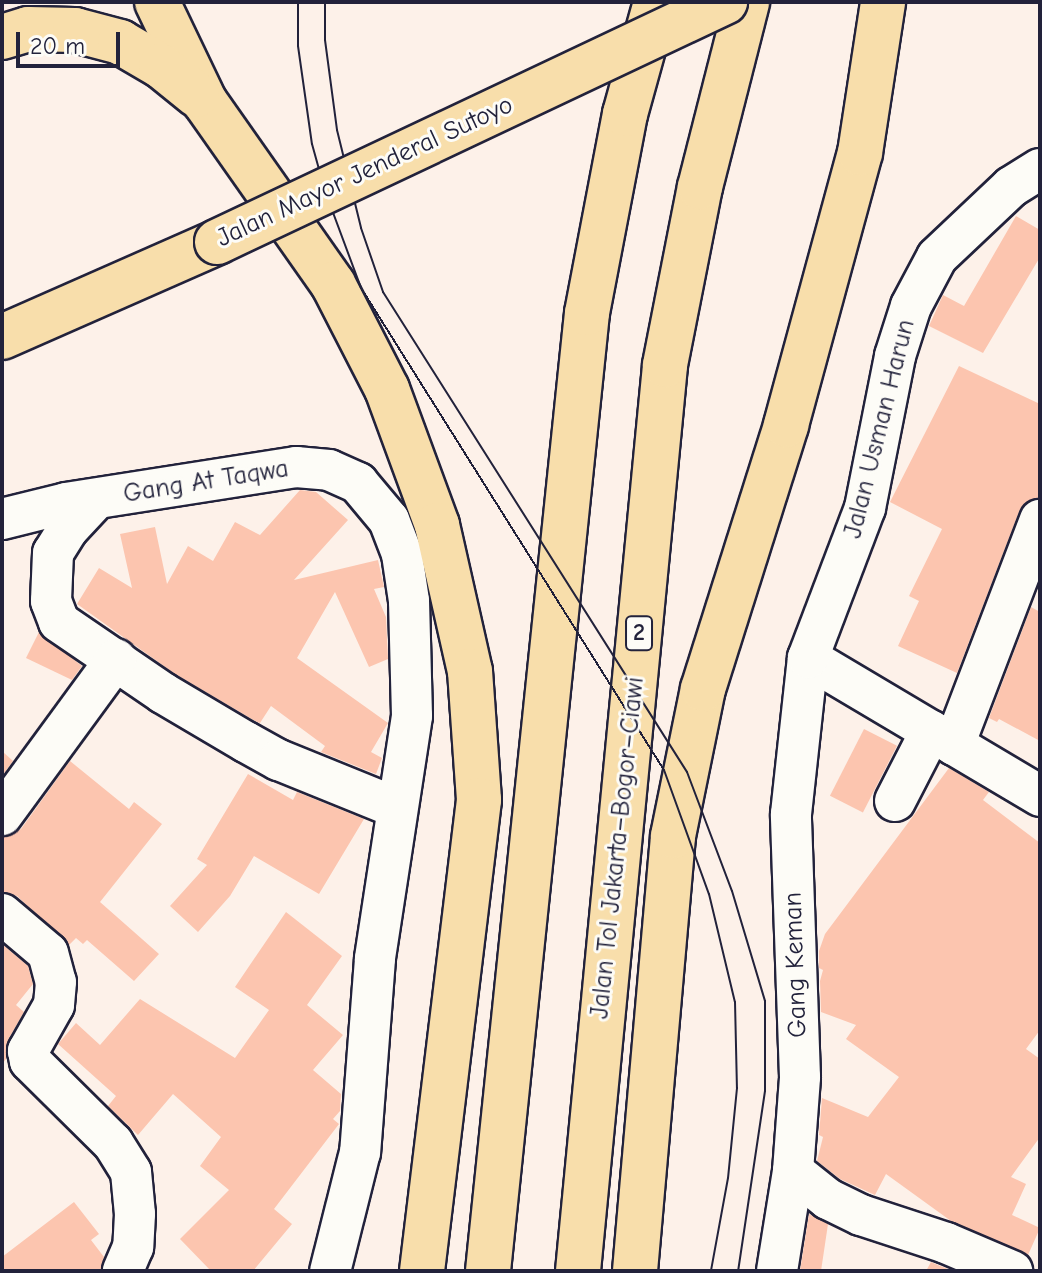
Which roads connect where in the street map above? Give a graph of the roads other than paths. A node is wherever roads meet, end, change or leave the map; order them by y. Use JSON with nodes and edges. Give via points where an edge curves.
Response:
{"nodes":[{"id":1,"x":7,"y":2,"type":"edge"},
{"id":2,"x":157,"y":2,"type":"edge"},
{"id":3,"x":656,"y":2,"type":"edge"},
{"id":4,"x":725,"y":2,"type":"edge"},
{"id":5,"x":747,"y":2,"type":"edge"},
{"id":6,"x":883,"y":2,"type":"edge"},
{"id":7,"x":2,"y":7,"type":"edge"},
{"id":8,"x":2,"y":37,"type":"edge"},
{"id":9,"x":205,"y":102,"type":"junction"},
{"id":10,"x":1040,"y":169,"type":"edge"},
{"id":11,"x":2,"y":337,"type":"edge"},
{"id":12,"x":95,"y":500,"type":"junction"},
{"id":13,"x":2,"y":519,"type":"edge"},
{"id":14,"x":1040,"y":520,"type":"edge"},
{"id":15,"x":808,"y":658,"type":"junction"},
{"id":16,"x":116,"y":659,"type":"junction"},
{"id":17,"x":942,"y":738,"type":"junction"},
{"id":18,"x":1040,"y":796,"type":"edge"},
{"id":19,"x":895,"y":801,"type":"dead end"},
{"id":20,"x":397,"y":808,"type":"junction"},
{"id":21,"x":2,"y":815,"type":"edge"},
{"id":22,"x":2,"y":914,"type":"edge"},
{"id":23,"x":793,"y":1171,"type":"junction"},
{"id":24,"x":123,"y":1271,"type":"edge"},
{"id":25,"x":330,"y":1271,"type":"edge"},
{"id":26,"x":422,"y":1271,"type":"edge"},
{"id":27,"x":488,"y":1271,"type":"edge"},
{"id":28,"x":578,"y":1271,"type":"edge"},
{"id":29,"x":635,"y":1271,"type":"edge"},
{"id":30,"x":777,"y":1271,"type":"edge"},
{"id":31,"x":1012,"y":1271,"type":"edge"}],
"edges":[{"from":1,"to":7,"type":"highway"},
{"from":2,"to":9,"type":"highway"},
{"from":3,"to":27,"type":"highway","via":[[625,114],[587,313]]},
{"from":4,"to":11,"type":"highway","name":"Jalan Mayor Jenderal Sutoyo","bridge":true,"via":[[217,242]]},
{"from":5,"to":28,"type":"highway","name":"Jalan Tol Jakarta–Bogor–Ciawi","number":"2","via":[[700,187],[665,365]]},
{"from":6,"to":29,"type":"highway","via":[[860,153],[786,425],[703,689],[673,836]]},
{"from":8,"to":9,"type":"highway","via":[[28,29],[75,30],[120,42],[161,66]]},
{"from":9,"to":26,"type":"highway","via":[[333,284],[387,389],[437,525],[470,671],[479,800]]},
{"from":10,"to":15,"type":"street","name":"Jalan Usman Harun","via":[[971,221],[937,257],[911,306],[895,356],[865,508]]},
{"from":12,"to":13,"type":"street","name":"Gang At Taqwa"},
{"from":12,"to":16,"type":"street","name":"Gang At Taqwa","via":[[53,553],[51,601],[59,622]]},
{"from":12,"to":20,"type":"street","name":"Gang At Taqwa","via":[[296,467],[329,470],[358,483],[389,520],[402,554],[409,601],[412,716]]},
{"from":14,"to":17,"type":"street"},
{"from":15,"to":17,"type":"street"},
{"from":15,"to":23,"type":"street","name":"Gang Keman","via":[[791,814],[800,1077]]},
{"from":16,"to":20,"type":"street","name":"Gang At Taqwa","via":[[163,693],[279,760]]},
{"from":16,"to":21,"type":"street"},
{"from":17,"to":18,"type":"street"},
{"from":17,"to":19,"type":"street"},
{"from":20,"to":25,"type":"street","name":"Gang At Taqwa","via":[[375,959],[360,1152]]},
{"from":22,"to":24,"type":"street","via":[[48,953],[56,982],[54,1005],[28,1051],[30,1061],[113,1143],[131,1172],[133,1247]]},
{"from":23,"to":30,"type":"street","name":"Gang Keman"},
{"from":23,"to":31,"type":"street","via":[[828,1199],[861,1215]]}]}
